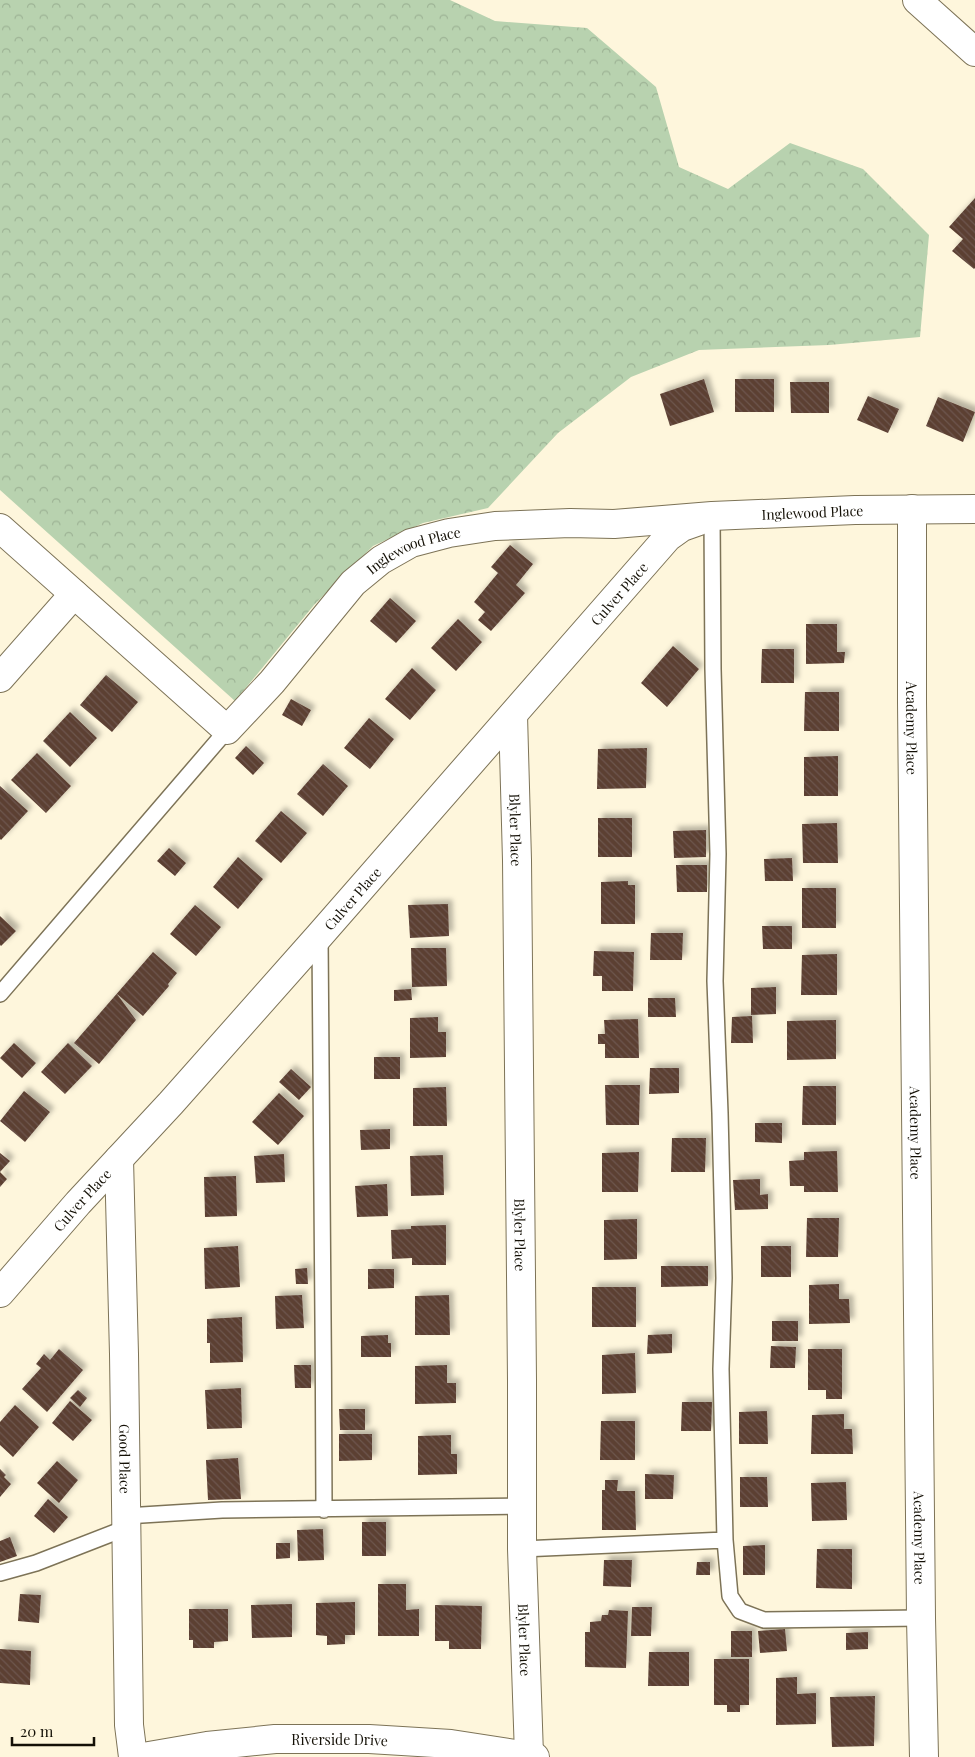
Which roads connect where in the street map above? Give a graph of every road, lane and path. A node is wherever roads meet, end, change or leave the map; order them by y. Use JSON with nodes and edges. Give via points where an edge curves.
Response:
{"nodes":[{"id":1,"x":917,"y":0,"type":"edge"},
{"id":2,"x":975,"y":52,"type":"edge"},
{"id":3,"x":975,"y":509,"type":"edge"},
{"id":4,"x":912,"y":510,"type":"junction"},
{"id":5,"x":712,"y":516,"type":"junction"},
{"id":6,"x":0,"y":528,"type":"edge"},
{"id":7,"x":74,"y":594,"type":"junction"},
{"id":8,"x":0,"y":678,"type":"edge"},
{"id":9,"x":513,"y":716,"type":"junction"},
{"id":10,"x":227,"y":730,"type":"junction"},
{"id":11,"x":320,"y":934,"type":"junction"},
{"id":12,"x":0,"y":994,"type":"edge"},
{"id":13,"x":119,"y":1160,"type":"junction"},
{"id":14,"x":0,"y":1293,"type":"edge"},
{"id":15,"x":521,"y":1506,"type":"junction"},
{"id":16,"x":324,"y":1510,"type":"junction"},
{"id":17,"x":126,"y":1522,"type":"junction"},
{"id":18,"x":725,"y":1540,"type":"junction"},
{"id":19,"x":522,"y":1548,"type":"junction"},
{"id":20,"x":0,"y":1573,"type":"edge"},
{"id":21,"x":921,"y":1618,"type":"junction"},
{"id":22,"x":532,"y":1756,"type":"edge"},
{"id":23,"x":133,"y":1757,"type":"edge"},
{"id":24,"x":143,"y":1757,"type":"edge"},
{"id":25,"x":924,"y":1757,"type":"edge"}],
"edges":[{"from":1,"to":2,"type":"street"},
{"from":3,"to":4,"type":"street","name":"Inglewood Place"},
{"from":4,"to":5,"type":"street","name":"Inglewood Place"},
{"from":4,"to":21,"type":"street","name":"Academy Place"},
{"from":5,"to":9,"type":"street","name":"Culver Place","via":[[682,527],[668,537]]},
{"from":5,"to":10,"type":"street","name":"Inglewood Place","via":[[614,524],[495,526],[411,543],[381,560],[353,582],[272,682]]},
{"from":5,"to":18,"type":"lane","via":[[718,854],[715,981],[724,1269],[721,1370]]},
{"from":6,"to":7,"type":"street"},
{"from":7,"to":8,"type":"street"},
{"from":7,"to":10,"type":"street"},
{"from":9,"to":11,"type":"street","name":"Culver Place"},
{"from":9,"to":15,"type":"street","name":"Blyler Place"},
{"from":10,"to":12,"type":"lane"},
{"from":11,"to":13,"type":"street","name":"Culver Place"},
{"from":11,"to":16,"type":"lane"},
{"from":13,"to":14,"type":"street","name":"Culver Place"},
{"from":13,"to":17,"type":"street","name":"Good Place"},
{"from":15,"to":16,"type":"lane"},
{"from":15,"to":19,"type":"street","name":"Blyler Place"},
{"from":16,"to":17,"type":"lane","via":[[222,1510]]},
{"from":17,"to":20,"type":"lane","via":[[36,1563]]},
{"from":17,"to":23,"type":"street","name":"Good Place","via":[[129,1725]]},
{"from":18,"to":19,"type":"lane"},
{"from":18,"to":21,"type":"lane","via":[[730,1596],[740,1611],[764,1620]]},
{"from":19,"to":22,"type":"street","name":"Blyler Place"},
{"from":21,"to":25,"type":"street","name":"Academy Place"},
{"from":22,"to":24,"type":"street","name":"Riverside Drive","via":[[451,1744],[368,1739],[275,1739]]}]}
